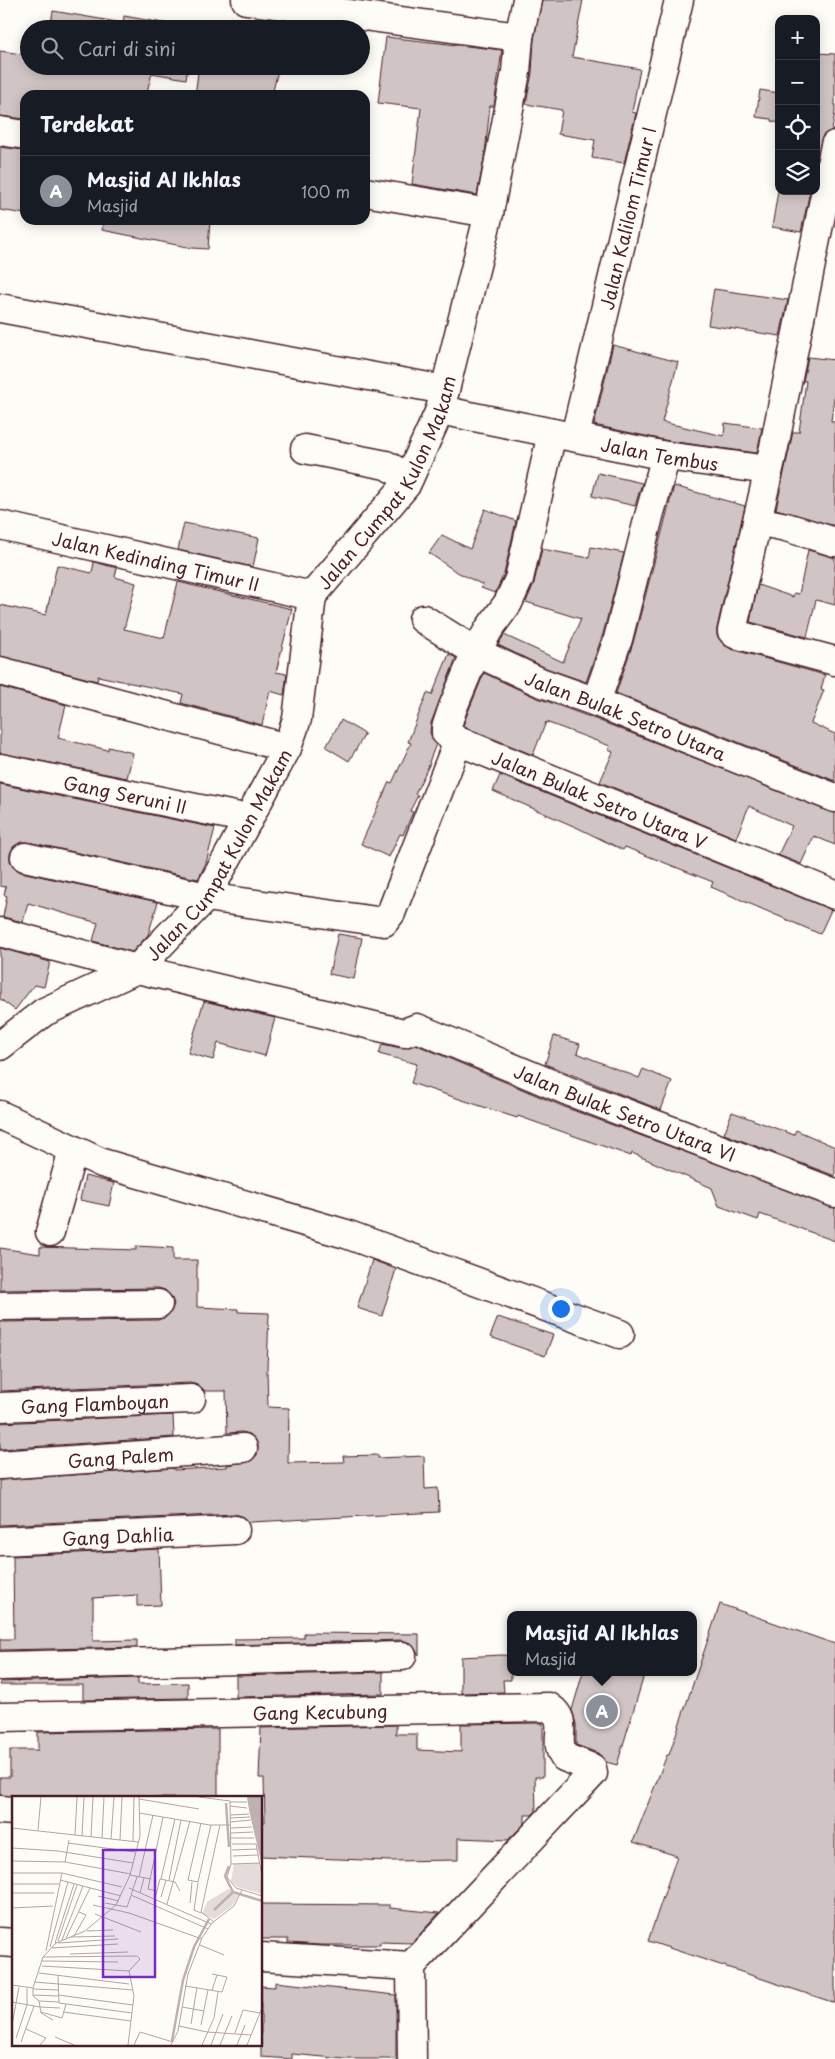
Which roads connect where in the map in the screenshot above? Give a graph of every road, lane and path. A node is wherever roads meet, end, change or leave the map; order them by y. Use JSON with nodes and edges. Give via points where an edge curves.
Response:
{"nodes":[{"id":1,"x":246,"y":0,"type":"edge"},
{"id":2,"x":527,"y":0,"type":"edge"},
{"id":3,"x":678,"y":0,"type":"edge"},
{"id":4,"x":520,"y":38,"type":"junction"},
{"id":5,"x":0,"y":130,"type":"edge"},
{"id":6,"x":20,"y":134,"type":"edge"},
{"id":7,"x":835,"y":145,"type":"edge"},
{"id":8,"x":370,"y":193,"type":"edge"},
{"id":9,"x":490,"y":213,"type":"junction"},
{"id":10,"x":0,"y":308,"type":"edge"},
{"id":11,"x":442,"y":400,"type":"junction"},
{"id":12,"x":563,"y":435,"type":"junction"},
{"id":13,"x":305,"y":449,"type":"dead end"},
{"id":14,"x":666,"y":456,"type":"junction"},
{"id":15,"x":768,"y":470,"type":"junction"},
{"id":16,"x":409,"y":478,"type":"junction"},
{"id":17,"x":757,"y":520,"type":"junction"},
{"id":18,"x":0,"y":525,"type":"edge"},
{"id":19,"x":835,"y":542,"type":"edge"},
{"id":20,"x":312,"y":596,"type":"junction"},
{"id":21,"x":423,"y":619,"type":"dead end"},
{"id":22,"x":476,"y":652,"type":"junction"},
{"id":23,"x":835,"y":661,"type":"edge"},
{"id":24,"x":0,"y":671,"type":"edge"},
{"id":25,"x":596,"y":702,"type":"junction"},
{"id":26,"x":458,"y":741,"type":"junction"},
{"id":27,"x":287,"y":748,"type":"junction"},
{"id":28,"x":0,"y":768,"type":"edge"},
{"id":29,"x":835,"y":798,"type":"edge"},
{"id":30,"x":249,"y":819,"type":"junction"},
{"id":31,"x":25,"y":857,"type":"dead end"},
{"id":32,"x":835,"y":894,"type":"edge"},
{"id":33,"x":206,"y":897,"type":"junction"},
{"id":34,"x":0,"y":932,"type":"edge"},
{"id":35,"x":136,"y":969,"type":"junction"},
{"id":36,"x":0,"y":1046,"type":"edge"},
{"id":37,"x":0,"y":1115,"type":"edge"},
{"id":38,"x":72,"y":1150,"type":"junction"},
{"id":39,"x":835,"y":1193,"type":"edge"},
{"id":40,"x":50,"y":1232,"type":"dead end"},
{"id":41,"x":158,"y":1304,"type":"dead end"},
{"id":42,"x":0,"y":1306,"type":"edge"},
{"id":43,"x":620,"y":1334,"type":"dead end"},
{"id":44,"x":191,"y":1399,"type":"dead end"},
{"id":45,"x":0,"y":1407,"type":"edge"},
{"id":46,"x":243,"y":1448,"type":"dead end"},
{"id":47,"x":0,"y":1465,"type":"edge"},
{"id":48,"x":235,"y":1530,"type":"dead end"},
{"id":49,"x":0,"y":1541,"type":"edge"},
{"id":50,"x":402,"y":1656,"type":"dead end"},
{"id":51,"x":0,"y":1666,"type":"edge"},
{"id":52,"x":0,"y":1717,"type":"edge"},
{"id":53,"x":262,"y":1957,"type":"edge"},
{"id":54,"x":411,"y":1966,"type":"junction"},
{"id":55,"x":412,"y":2059,"type":"edge"}],
"edges":[{"from":1,"to":4,"type":"street"},
{"from":2,"to":4,"type":"street","name":"Jalan Cumpat Kulon Makam"},
{"from":3,"to":12,"type":"street","name":"Jalan Kalilom Timur I"},
{"from":4,"to":9,"type":"street","name":"Jalan Cumpat Kulon Makam"},
{"from":5,"to":6,"type":"street"},
{"from":7,"to":15,"type":"street"},
{"from":8,"to":9,"type":"street"},
{"from":9,"to":11,"type":"street","name":"Jalan Cumpat Kulon Makam"},
{"from":10,"to":11,"type":"street","name":"Jalan Tembus"},
{"from":11,"to":12,"type":"street","name":"Jalan Tembus"},
{"from":11,"to":16,"type":"street","name":"Jalan Cumpat Kulon Makam"},
{"from":12,"to":14,"type":"street","name":"Jalan Tembus"},
{"from":12,"to":22,"type":"street","name":"Jalan Kalilom Timur I","via":[[519,579],[508,604]]},
{"from":13,"to":16,"type":"street","via":[[386,465]]},
{"from":14,"to":15,"type":"street","name":"Jalan Tembus"},
{"from":14,"to":25,"type":"street","via":[[618,639]]},
{"from":15,"to":17,"type":"street"},
{"from":16,"to":20,"type":"street","name":"Jalan Cumpat Kulon Makam"},
{"from":17,"to":19,"type":"street"},
{"from":17,"to":23,"type":"street","via":[[733,633]]},
{"from":18,"to":20,"type":"street","name":"Jalan Kedinding Timur II"},
{"from":20,"to":27,"type":"street","name":"Jalan Cumpat Kulon Makam","via":[[297,719]]},
{"from":21,"to":22,"type":"street","name":"Jalan Bulak Setro Utara"},
{"from":22,"to":25,"type":"street","name":"Jalan Bulak Setro Utara","via":[[540,682]]},
{"from":22,"to":26,"type":"street","via":[[446,728],[446,733]]},
{"from":24,"to":27,"type":"street"},
{"from":25,"to":29,"type":"street","name":"Jalan Bulak Setro Utara"},
{"from":26,"to":32,"type":"street","name":"Jalan Bulak Setro Utara V"},
{"from":26,"to":33,"type":"street","via":[[391,913],[384,922]]},
{"from":27,"to":30,"type":"street","name":"Jalan Cumpat Kulon Makam"},
{"from":28,"to":30,"type":"street","name":"Gang Seruni II"},
{"from":30,"to":33,"type":"street","name":"Jalan Cumpat Kulon Makam"},
{"from":31,"to":33,"type":"street"},
{"from":33,"to":35,"type":"street","name":"Jalan Cumpat Kulon Makam"},
{"from":34,"to":35,"type":"street","name":"Jalan Bulak Setro Utara VI"},
{"from":35,"to":36,"type":"street","name":"Jalan Cumpat Kulon Makam","via":[[44,1012]]},
{"from":35,"to":39,"type":"street","name":"Jalan Bulak Setro Utara VI","via":[[411,1030]]},
{"from":37,"to":38,"type":"street"},
{"from":38,"to":40,"type":"street"},
{"from":38,"to":43,"type":"street","via":[[102,1163],[346,1234]]},
{"from":41,"to":42,"type":"street"},
{"from":44,"to":45,"type":"street","name":"Gang Flamboyan"},
{"from":46,"to":47,"type":"street","name":"Gang Palem"},
{"from":48,"to":49,"type":"street","name":"Gang Dahlia"},
{"from":50,"to":51,"type":"street"},
{"from":52,"to":54,"type":"street","name":"Gang Kecubung","via":[[549,1707],[557,1712],[561,1722],[562,1754],[592,1768],[593,1773]]},
{"from":53,"to":54,"type":"street"},
{"from":54,"to":55,"type":"street"}]}
